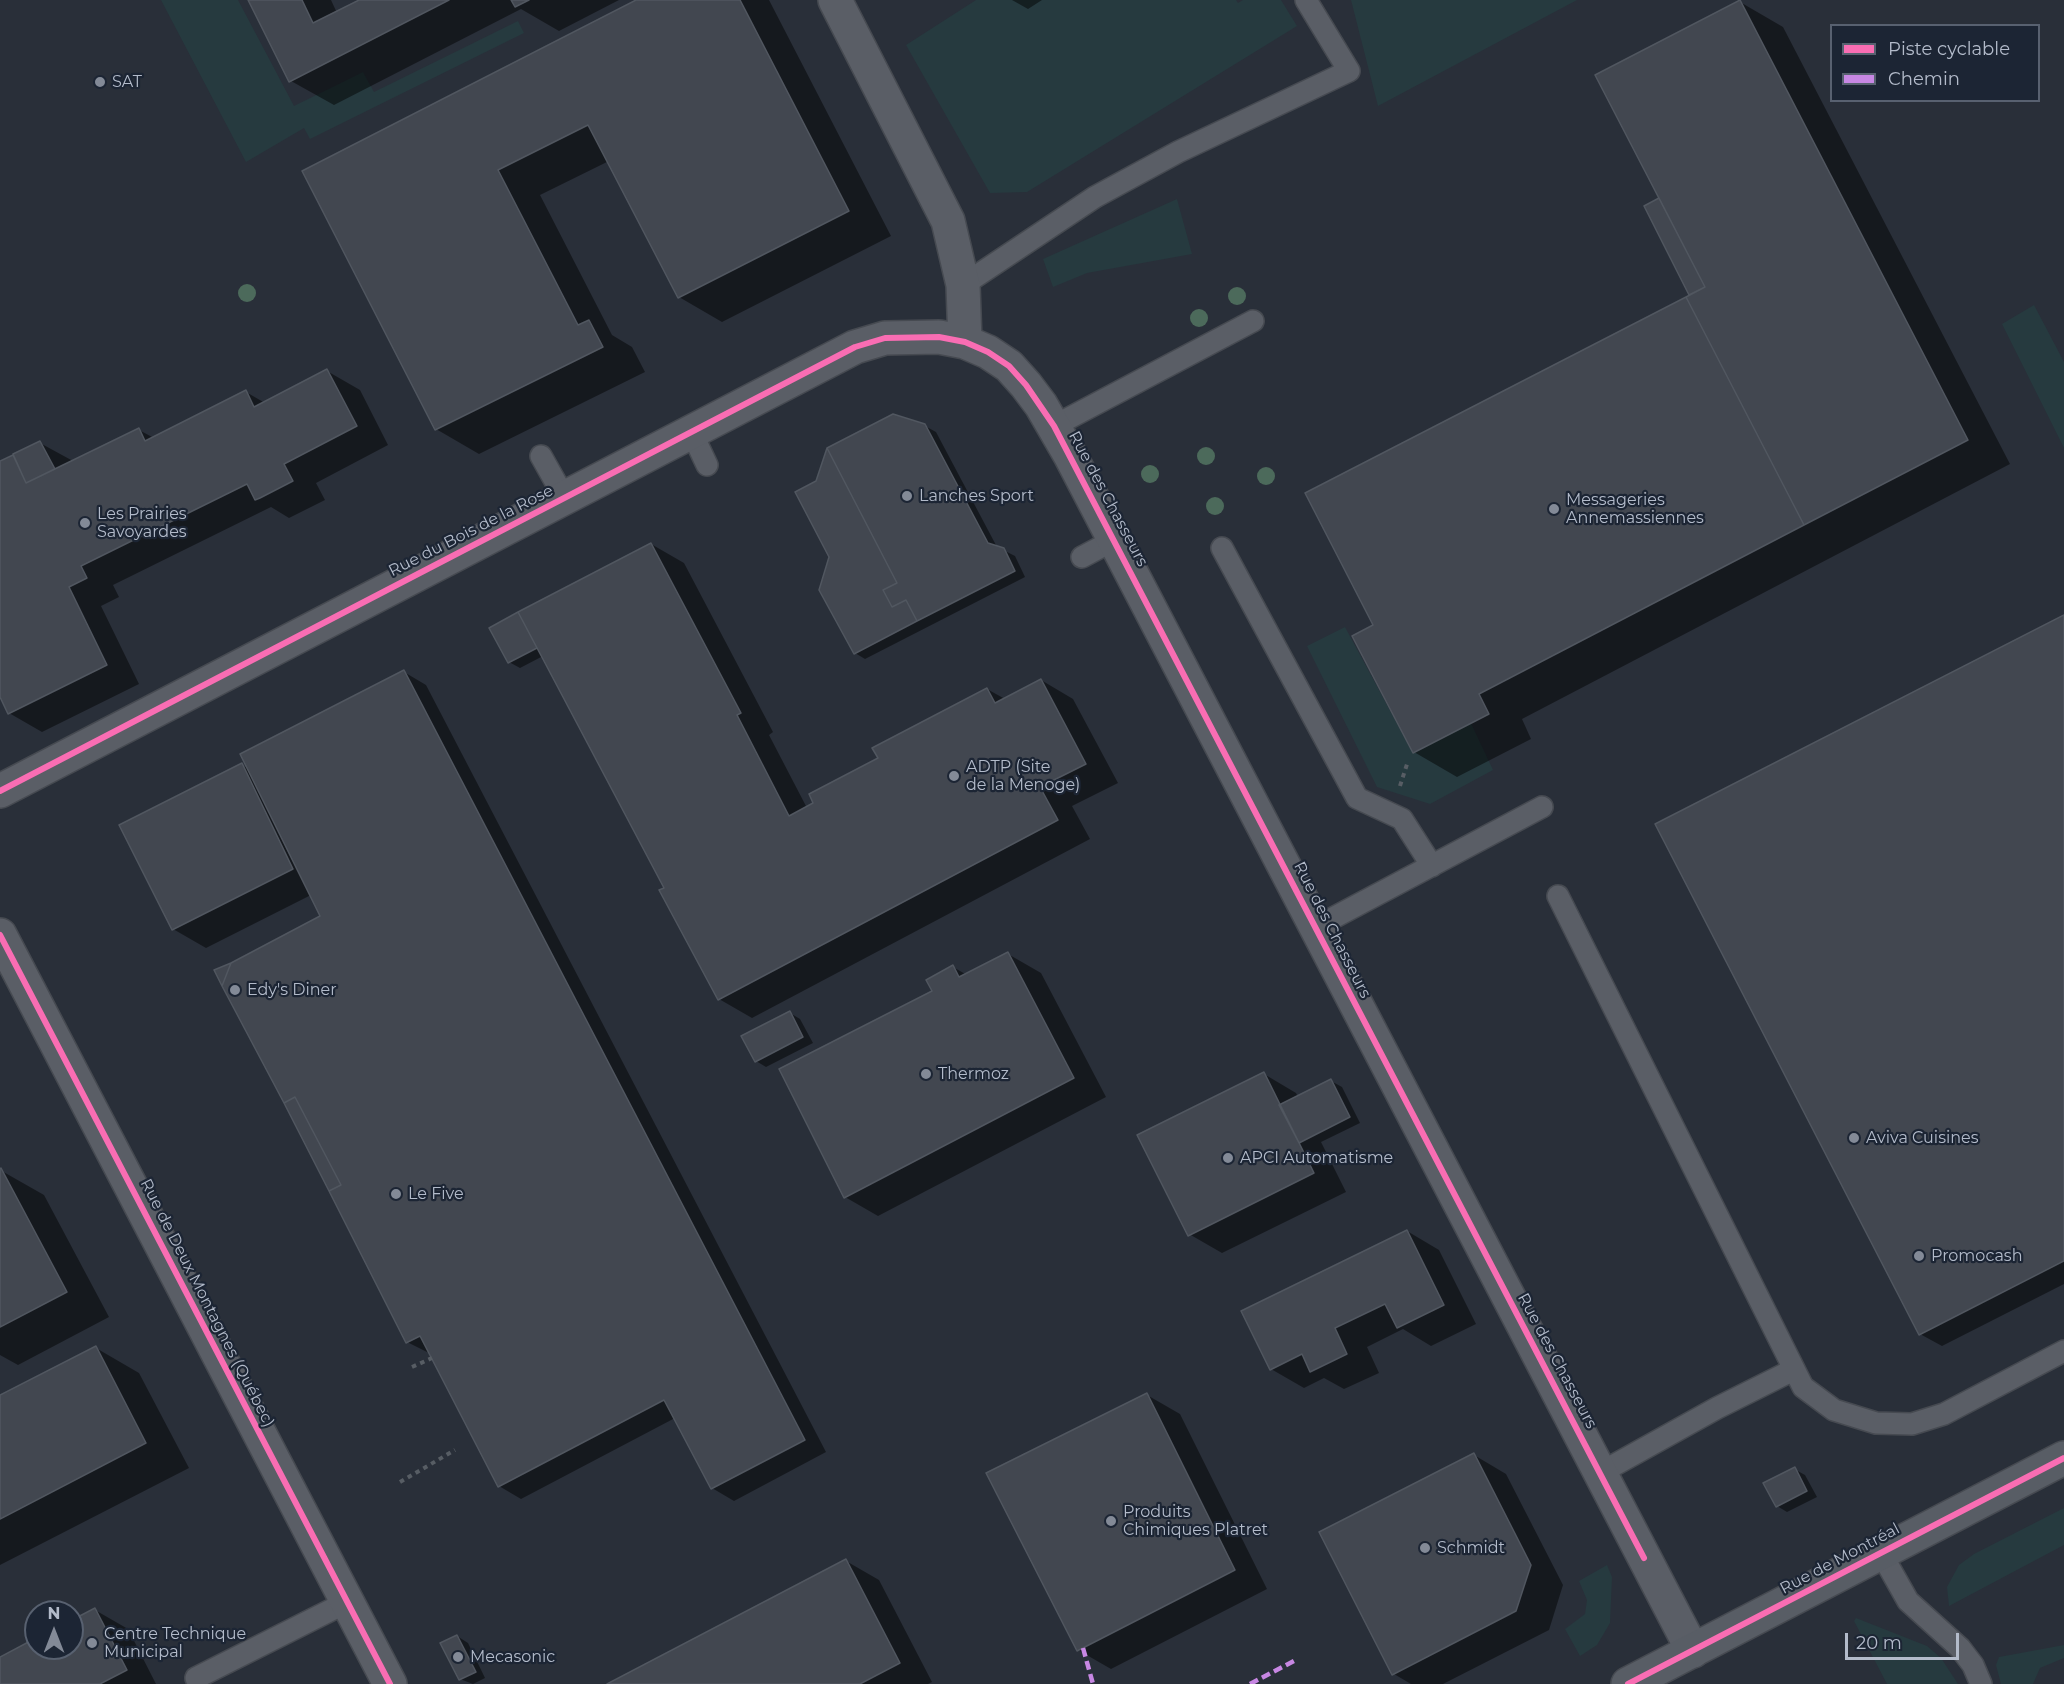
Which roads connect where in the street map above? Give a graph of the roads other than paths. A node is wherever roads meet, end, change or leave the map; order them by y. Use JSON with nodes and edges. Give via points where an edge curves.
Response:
{"nodes":[{"id":1,"x":835,"y":0,"type":"edge"},
{"id":2,"x":1306,"y":0,"type":"edge"},
{"id":3,"x":963,"y":285,"type":"junction"},
{"id":4,"x":1253,"y":321,"type":"dead end"},
{"id":5,"x":965,"y":342,"type":"junction"},
{"id":6,"x":1054,"y":426,"type":"junction"},
{"id":7,"x":691,"y":431,"type":"junction"},
{"id":8,"x":542,"y":456,"type":"dead end"},
{"id":9,"x":707,"y":465,"type":"dead end"},
{"id":10,"x":564,"y":497,"type":"junction"},
{"id":11,"x":1114,"y":540,"type":"junction"},
{"id":12,"x":1222,"y":548,"type":"dead end"},
{"id":13,"x":1082,"y":556,"type":"dead end"},
{"id":14,"x":0,"y":791,"type":"edge"},
{"id":15,"x":1542,"y":807,"type":"dead end"},
{"id":16,"x":1432,"y":866,"type":"junction"},
{"id":17,"x":1557,"y":896,"type":"dead end"},
{"id":18,"x":1316,"y":927,"type":"junction"},
{"id":19,"x":0,"y":935,"type":"edge"},
{"id":20,"x":2064,"y":1351,"type":"edge"},
{"id":21,"x":1793,"y":1370,"type":"junction"},
{"id":22,"x":2064,"y":1458,"type":"edge"},
{"id":23,"x":1600,"y":1473,"type":"junction"},
{"id":24,"x":1881,"y":1553,"type":"junction"},
{"id":25,"x":347,"y":1602,"type":"junction"},
{"id":26,"x":1693,"y":1651,"type":"junction"},
{"id":27,"x":196,"y":1678,"type":"dead end"},
{"id":28,"x":390,"y":1684,"type":"edge"},
{"id":29,"x":1628,"y":1684,"type":"edge"},
{"id":30,"x":1981,"y":1684,"type":"edge"}],
"edges":[{"from":1,"to":3,"type":"street","via":[[939,202],[957,251]]},
{"from":2,"to":3,"type":"lane","via":[[1349,71],[1105,191]]},
{"from":3,"to":5,"type":"street"},
{"from":4,"to":6,"type":"lane"},
{"from":5,"to":6,"type":"street","name":"Rue des Chasseurs","via":[[1009,366]]},
{"from":5,"to":7,"type":"street","name":"Rue du Bois de la Rose","via":[[911,337],[855,347]]},
{"from":6,"to":11,"type":"street","name":"Rue des Chasseurs"},
{"from":7,"to":9,"type":"lane"},
{"from":7,"to":10,"type":"street","name":"Rue du Bois de la Rose"},
{"from":8,"to":10,"type":"lane"},
{"from":10,"to":14,"type":"street","name":"Rue du Bois de la Rose"},
{"from":11,"to":13,"type":"lane"},
{"from":11,"to":18,"type":"street","name":"Rue des Chasseurs"},
{"from":12,"to":16,"type":"lane","via":[[1357,798],[1402,819]]},
{"from":15,"to":16,"type":"lane"},
{"from":16,"to":18,"type":"lane"},
{"from":17,"to":21,"type":"lane"},
{"from":18,"to":23,"type":"street","name":"Rue des Chasseurs"},
{"from":19,"to":25,"type":"street","name":"Rue de Deux Montagnes (Québec)"},
{"from":20,"to":21,"type":"lane","via":[[1944,1413],[1912,1424],[1876,1423],[1834,1410],[1803,1387]]},
{"from":21,"to":23,"type":"lane"},
{"from":22,"to":24,"type":"street","name":"Rue de Montréal"},
{"from":23,"to":26,"type":"street","name":"Rue des Chasseurs"},
{"from":24,"to":26,"type":"street","name":"Rue de Montréal"},
{"from":24,"to":30,"type":"lane","via":[[1908,1601],[1960,1648]]},
{"from":25,"to":27,"type":"lane"},
{"from":25,"to":28,"type":"street","name":"Rue de Deux Montagnes (Québec)"},
{"from":26,"to":29,"type":"street","name":"Rue de Montréal"}]}
